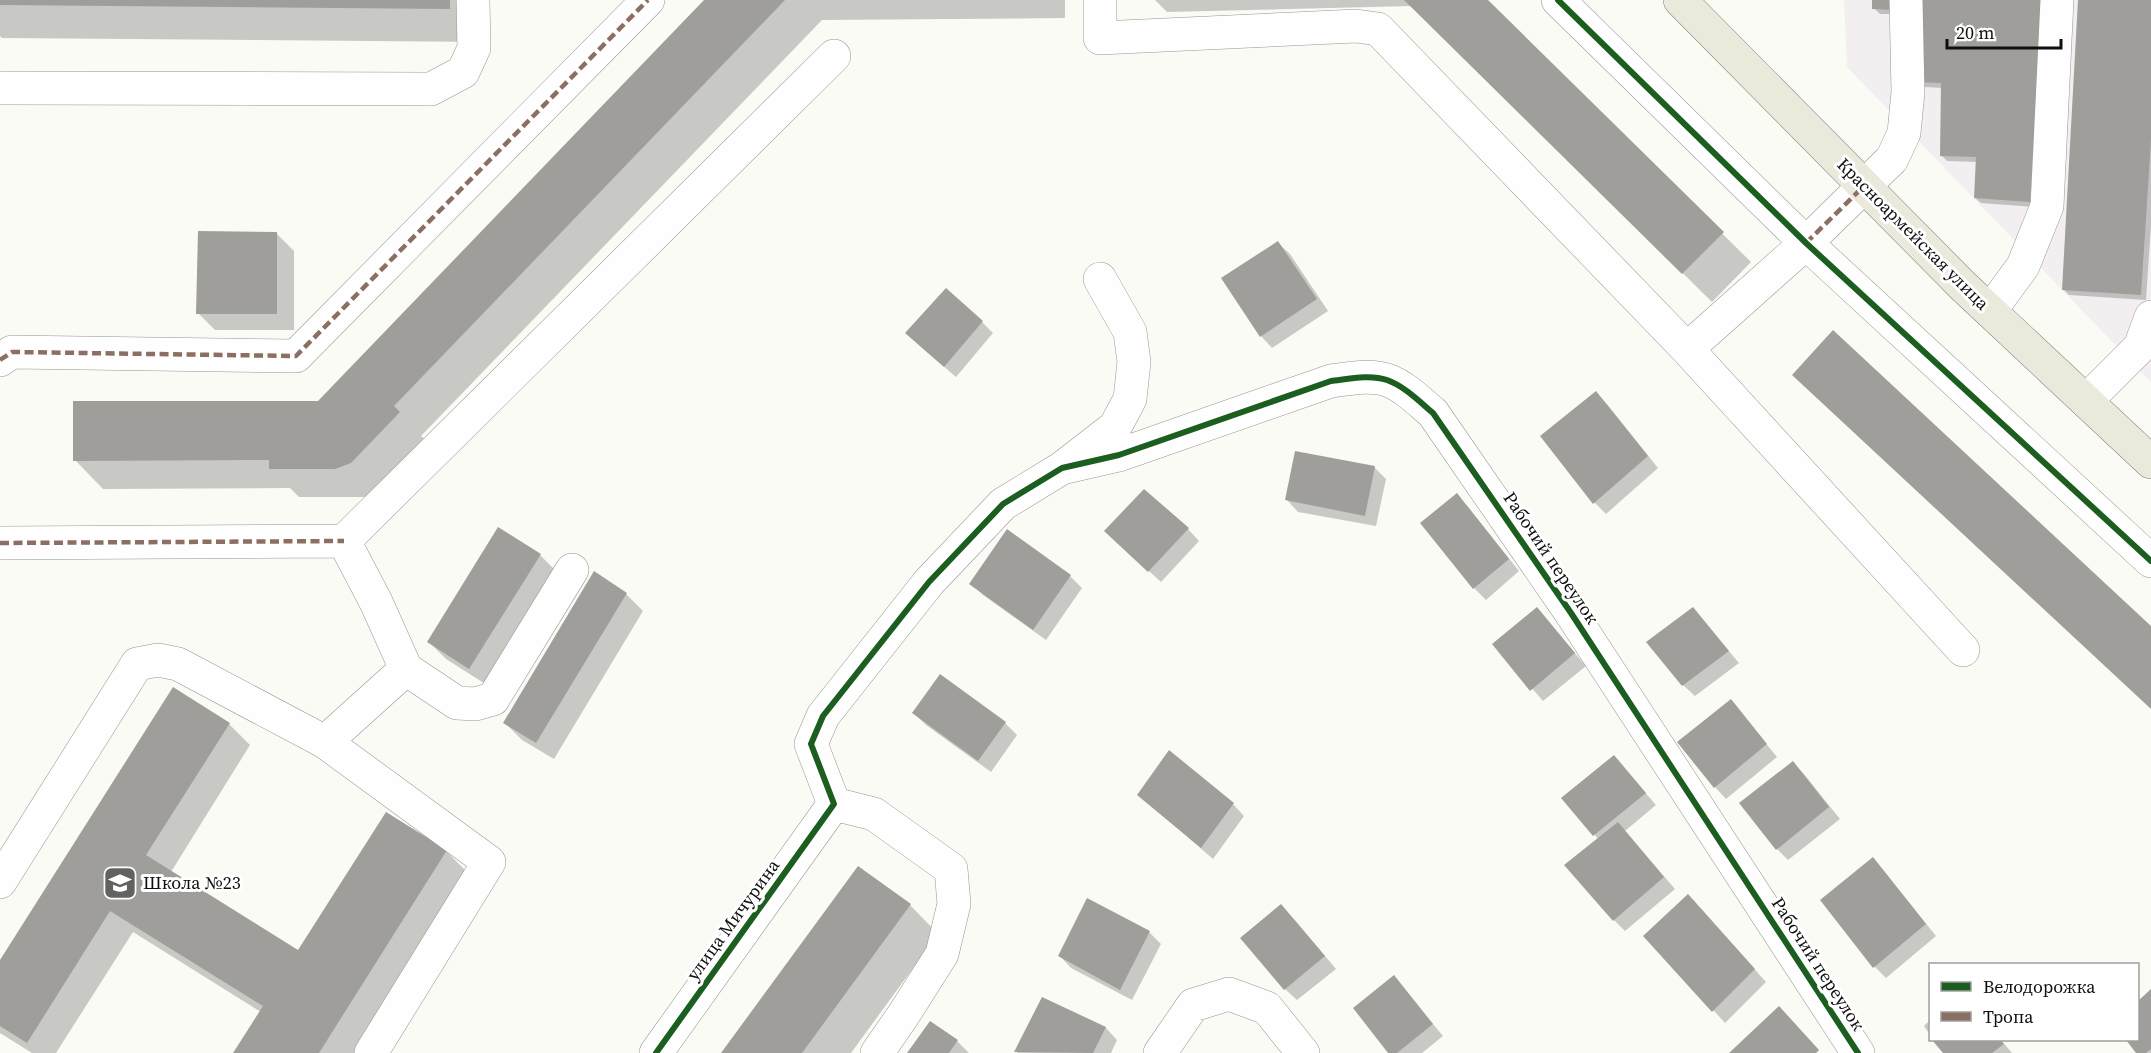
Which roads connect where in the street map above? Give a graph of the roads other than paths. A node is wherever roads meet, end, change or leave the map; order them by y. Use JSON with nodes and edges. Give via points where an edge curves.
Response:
{"nodes":[{"id":1,"x":473,"y":0,"type":"edge"},
{"id":2,"x":648,"y":0,"type":"edge"},
{"id":3,"x":1100,"y":0,"type":"edge"},
{"id":4,"x":1558,"y":0,"type":"edge"},
{"id":5,"x":1680,"y":0,"type":"edge"},
{"id":6,"x":1906,"y":0,"type":"edge"},
{"id":7,"x":2057,"y":0,"type":"edge"},
{"id":8,"x":834,"y":56,"type":"dead end"},
{"id":9,"x":0,"y":88,"type":"edge"},
{"id":10,"x":1864,"y":186,"type":"junction"},
{"id":11,"x":1806,"y":243,"type":"junction"},
{"id":12,"x":1100,"y":279,"type":"dead end"},
{"id":13,"x":1990,"y":311,"type":"junction"},
{"id":14,"x":2151,"y":317,"type":"edge"},
{"id":15,"x":1687,"y":349,"type":"junction"},
{"id":16,"x":0,"y":360,"type":"edge"},
{"id":17,"x":2086,"y":401,"type":"junction"},
{"id":18,"x":2151,"y":462,"type":"edge"},
{"id":19,"x":1062,"y":468,"type":"junction"},
{"id":20,"x":344,"y":541,"type":"junction"},
{"id":21,"x":0,"y":543,"type":"edge"},
{"id":22,"x":2151,"y":561,"type":"edge"},
{"id":23,"x":572,"y":570,"type":"dead end"},
{"id":24,"x":1963,"y":650,"type":"dead end"},
{"id":25,"x":406,"y":669,"type":"junction"},
{"id":26,"x":325,"y":742,"type":"junction"},
{"id":27,"x":834,"y":804,"type":"junction"},
{"id":28,"x":0,"y":882,"type":"edge"},
{"id":29,"x":371,"y":1053,"type":"edge"},
{"id":30,"x":656,"y":1053,"type":"edge"},
{"id":31,"x":877,"y":1053,"type":"edge"},
{"id":32,"x":1160,"y":1053,"type":"edge"},
{"id":33,"x":1303,"y":1053,"type":"edge"},
{"id":34,"x":1857,"y":1053,"type":"edge"}],
"edges":[{"from":1,"to":9,"type":"street","via":[[474,48],[463,72],[431,89]]},
{"from":2,"to":16,"type":"street","via":[[296,356],[12,352]]},
{"from":3,"to":15,"type":"street","via":[[1100,38],[1356,26],[1378,29]]},
{"from":4,"to":11,"type":"street"},
{"from":5,"to":10,"type":"main road","name":"Красноармейская улица"},
{"from":6,"to":10,"type":"street","via":[[1908,92],[1904,133],[1892,159]]},
{"from":7,"to":13,"type":"street","via":[[2047,206],[2023,266]]},
{"from":8,"to":20,"type":"street"},
{"from":10,"to":11,"type":"street"},
{"from":10,"to":13,"type":"main road","name":"Красноармейская улица"},
{"from":11,"to":15,"type":"street"},
{"from":11,"to":22,"type":"street"},
{"from":12,"to":19,"type":"street","via":[[1130,332],[1134,362],[1130,399],[1115,427]]},
{"from":13,"to":17,"type":"main road","name":"Красноармейская улица"},
{"from":14,"to":17,"type":"street","via":[[2140,347]]},
{"from":15,"to":24,"type":"street"},
{"from":17,"to":18,"type":"main road","name":"Красноармейская улица"},
{"from":19,"to":27,"type":"street","via":[[1003,504],[929,582],[823,716],[812,744]]},
{"from":19,"to":34,"type":"street","name":"Рабочий переулок","via":[[1119,455],[1331,381],[1387,380],[1409,392],[1433,413],[1571,613]]},
{"from":20,"to":21,"type":"street"},
{"from":20,"to":25,"type":"street"},
{"from":23,"to":25,"type":"street","via":[[493,699],[457,703]]},
{"from":25,"to":26,"type":"street"},
{"from":26,"to":28,"type":"street","via":[[178,664],[158,660],[137,664]]},
{"from":26,"to":29,"type":"street","via":[[489,862]]},
{"from":27,"to":30,"type":"street","name":"улица Мичурина"},
{"from":27,"to":31,"type":"street","via":[[874,814],[951,869],[954,904],[942,954]]},
{"from":32,"to":33,"type":"street","via":[[1193,1005],[1229,994],[1267,1008]]}]}
